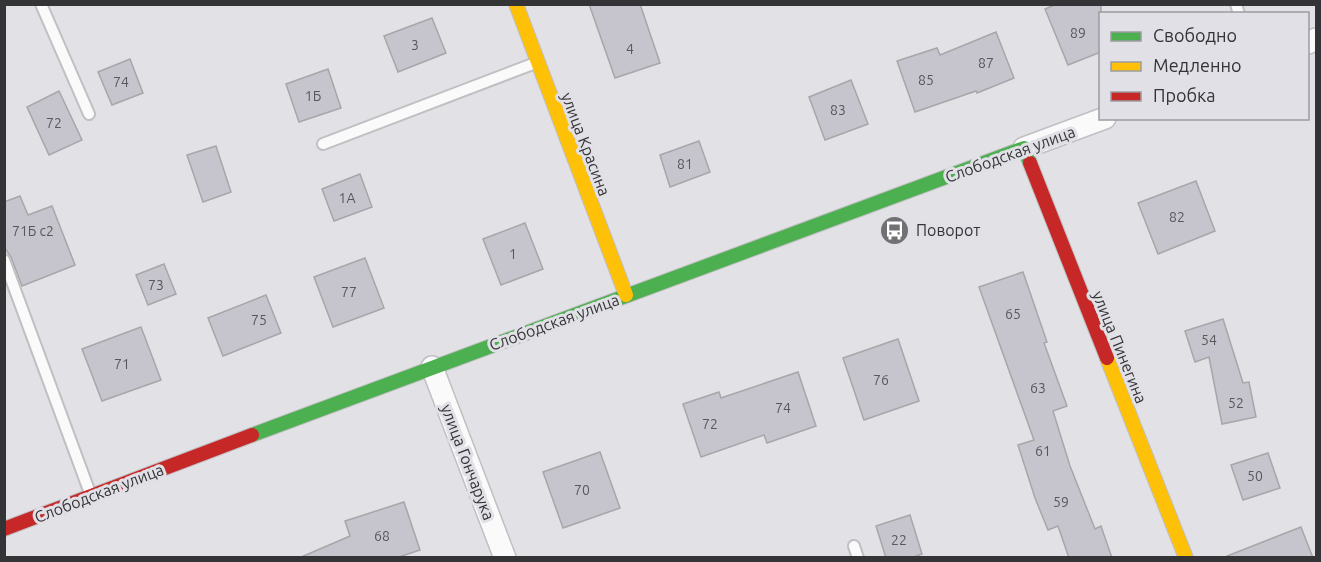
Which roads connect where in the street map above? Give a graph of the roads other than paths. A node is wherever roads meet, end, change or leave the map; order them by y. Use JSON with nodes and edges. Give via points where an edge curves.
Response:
{"nodes":[{"id":1,"x":41,"y":4,"type":"edge"},
{"id":2,"x":516,"y":4,"type":"edge"},
{"id":3,"x":538,"y":62,"type":"junction"},
{"id":4,"x":88,"y":114,"type":"dead end"},
{"id":5,"x":1100,"y":120,"type":"edge"},
{"id":6,"x":323,"y":144,"type":"dead end"},
{"id":7,"x":1024,"y":148,"type":"junction"},
{"id":8,"x":4,"y":260,"type":"edge"},
{"id":9,"x":626,"y":295,"type":"junction"},
{"id":10,"x":432,"y":367,"type":"junction"},
{"id":11,"x":91,"y":496,"type":"junction"},
{"id":12,"x":4,"y":529,"type":"edge"},
{"id":13,"x":854,"y":546,"type":"dead end"},
{"id":14,"x":505,"y":558,"type":"edge"},
{"id":15,"x":858,"y":558,"type":"edge"},
{"id":16,"x":1186,"y":558,"type":"edge"}],
"edges":[{"from":1,"to":4,"type":"lane"},
{"from":2,"to":3,"type":"street","name":"улица Красина"},
{"from":3,"to":6,"type":"lane"},
{"from":3,"to":9,"type":"street","name":"улица Красина"},
{"from":5,"to":7,"type":"street","name":"Слободская улица"},
{"from":7,"to":9,"type":"street","name":"Слободская улица"},
{"from":7,"to":16,"type":"street","name":"улица Пинегина"},
{"from":8,"to":11,"type":"lane"},
{"from":9,"to":10,"type":"street","name":"Слободская улица"},
{"from":10,"to":11,"type":"street","name":"Слободская улица"},
{"from":10,"to":14,"type":"street","name":"улица Гончарука"},
{"from":11,"to":12,"type":"street","name":"Слободская улица"},
{"from":13,"to":15,"type":"lane"}]}
